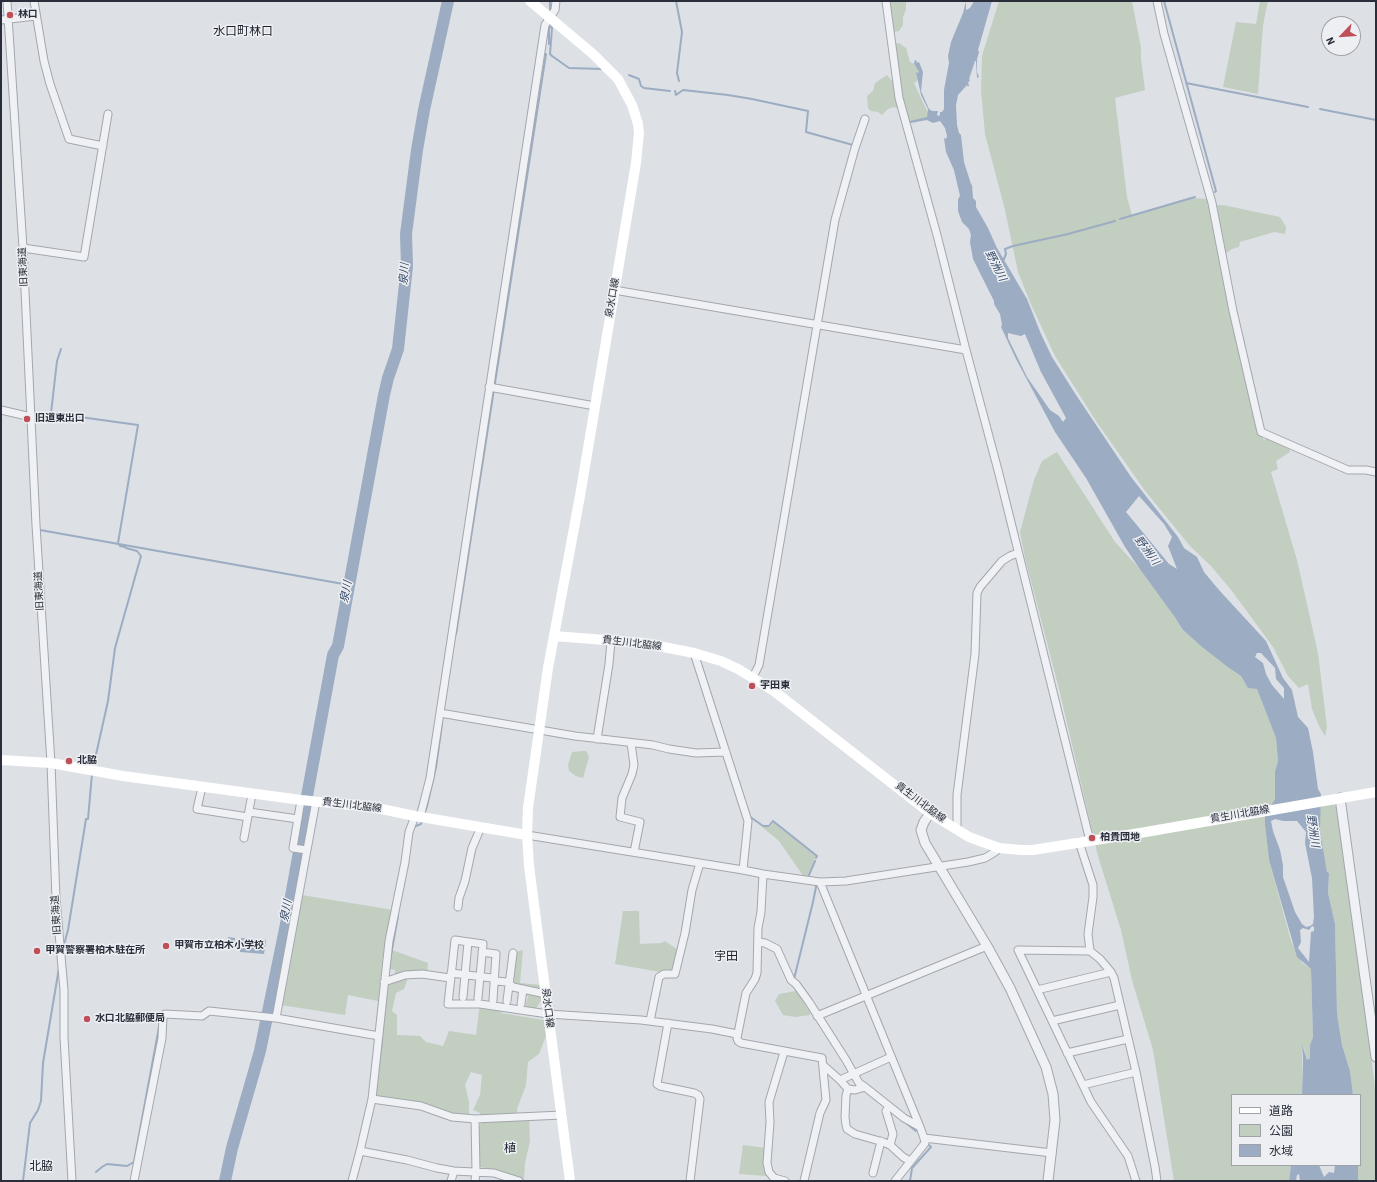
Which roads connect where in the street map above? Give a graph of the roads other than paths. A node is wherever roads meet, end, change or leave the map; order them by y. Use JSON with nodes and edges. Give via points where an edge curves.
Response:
{"nodes":[{"id":1,"x":7,"y":1,"type":"edge"},
{"id":2,"x":34,"y":1,"type":"edge"},
{"id":3,"x":530,"y":1,"type":"edge"},
{"id":4,"x":556,"y":1,"type":"edge"},
{"id":5,"x":886,"y":1,"type":"edge"},
{"id":6,"x":1157,"y":1,"type":"edge"},
{"id":7,"x":36,"y":16,"type":"junction"},
{"id":8,"x":550,"y":18,"type":"junction"},
{"id":9,"x":4,"y":19,"type":"edge"},
{"id":10,"x":108,"y":114,"type":"dead end"},
{"id":11,"x":865,"y":119,"type":"dead end"},
{"id":12,"x":103,"y":146,"type":"junction"},
{"id":13,"x":23,"y":248,"type":"junction"},
{"id":14,"x":614,"y":290,"type":"junction"},
{"id":15,"x":818,"y":324,"type":"junction"},
{"id":16,"x":966,"y":350,"type":"junction"},
{"id":17,"x":490,"y":387,"type":"junction"},
{"id":18,"x":595,"y":406,"type":"junction"},
{"id":19,"x":1,"y":410,"type":"edge"},
{"id":20,"x":31,"y":417,"type":"junction"},
{"id":21,"x":1376,"y":472,"type":"edge"},
{"id":22,"x":1018,"y":553,"type":"junction"},
{"id":23,"x":554,"y":636,"type":"junction"},
{"id":24,"x":611,"y":641,"type":"junction"},
{"id":25,"x":694,"y":653,"type":"junction"},
{"id":26,"x":753,"y":677,"type":"junction"},
{"id":27,"x":440,"y":714,"type":"junction"},
{"id":28,"x":538,"y":730,"type":"junction"},
{"id":29,"x":598,"y":739,"type":"junction"},
{"id":30,"x":631,"y":743,"type":"junction"},
{"id":31,"x":726,"y":752,"type":"junction"},
{"id":32,"x":1,"y":760,"type":"edge"},
{"id":33,"x":51,"y":763,"type":"junction"},
{"id":34,"x":202,"y":787,"type":"junction"},
{"id":35,"x":1376,"y":792,"type":"edge"},
{"id":36,"x":252,"y":794,"type":"junction"},
{"id":37,"x":1336,"y":799,"type":"junction"},
{"id":38,"x":301,"y":800,"type":"junction"},
{"id":39,"x":316,"y":801,"type":"junction"},
{"id":40,"x":930,"y":813,"type":"junction"},
{"id":41,"x":248,"y":814,"type":"junction"},
{"id":42,"x":418,"y":817,"type":"junction"},
{"id":43,"x":298,"y":819,"type":"junction"},
{"id":44,"x":481,"y":827,"type":"junction"},
{"id":45,"x":957,"y":830,"type":"junction"},
{"id":46,"x":527,"y":835,"type":"junction"},
{"id":47,"x":244,"y":838,"type":"dead end"},
{"id":48,"x":1090,"y":841,"type":"junction"},
{"id":49,"x":1079,"y":842,"type":"junction"},
{"id":50,"x":999,"y":848,"type":"junction"},
{"id":51,"x":307,"y":850,"type":"junction"},
{"id":52,"x":634,"y":852,"type":"junction"},
{"id":53,"x":700,"y":862,"type":"junction"},
{"id":54,"x":939,"y":867,"type":"junction"},
{"id":55,"x":743,"y":870,"type":"junction"},
{"id":56,"x":763,"y":874,"type":"junction"},
{"id":57,"x":820,"y":882,"type":"junction"},
{"id":58,"x":458,"y":907,"type":"dead end"},
{"id":59,"x":468,"y":942,"type":"junction"},
{"id":60,"x":758,"y":942,"type":"junction"},
{"id":61,"x":987,"y":946,"type":"junction"},
{"id":62,"x":1090,"y":951,"type":"junction"},
{"id":63,"x":482,"y":952,"type":"junction"},
{"id":64,"x":513,"y":953,"type":"dead end"},
{"id":65,"x":1111,"y":972,"type":"junction"},
{"id":66,"x":465,"y":975,"type":"junction"},
{"id":67,"x":451,"y":976,"type":"junction"},
{"id":68,"x":480,"y":977,"type":"junction"},
{"id":69,"x":494,"y":980,"type":"junction"},
{"id":70,"x":384,"y":982,"type":"junction"},
{"id":71,"x":509,"y":984,"type":"junction"},
{"id":72,"x":523,"y":989,"type":"junction"},
{"id":73,"x":1037,"y":990,"type":"junction"},
{"id":74,"x":546,"y":994,"type":"junction"},
{"id":75,"x":866,"y":995,"type":"junction"},
{"id":76,"x":463,"y":997,"type":"dead end"},
{"id":77,"x":478,"y":998,"type":"dead end"},
{"id":78,"x":493,"y":1000,"type":"dead end"},
{"id":79,"x":507,"y":1001,"type":"dead end"},
{"id":80,"x":521,"y":1004,"type":"dead end"},
{"id":81,"x":1120,"y":1005,"type":"junction"},
{"id":82,"x":548,"y":1014,"type":"junction"},
{"id":83,"x":817,"y":1016,"type":"junction"},
{"id":84,"x":273,"y":1018,"type":"junction"},
{"id":85,"x":650,"y":1021,"type":"junction"},
{"id":86,"x":1052,"y":1021,"type":"junction"},
{"id":87,"x":668,"y":1023,"type":"junction"},
{"id":88,"x":737,"y":1034,"type":"junction"},
{"id":89,"x":379,"y":1036,"type":"junction"},
{"id":90,"x":1128,"y":1039,"type":"junction"},
{"id":91,"x":784,"y":1052,"type":"junction"},
{"id":92,"x":1067,"y":1053,"type":"junction"},
{"id":93,"x":891,"y":1057,"type":"junction"},
{"id":94,"x":1376,"y":1057,"type":"edge"},
{"id":95,"x":823,"y":1065,"type":"junction"},
{"id":96,"x":1136,"y":1072,"type":"junction"},
{"id":97,"x":854,"y":1073,"type":"junction"},
{"id":98,"x":840,"y":1080,"type":"junction"},
{"id":99,"x":1083,"y":1085,"type":"junction"},
{"id":100,"x":865,"y":1088,"type":"junction"},
{"id":101,"x":848,"y":1089,"type":"junction"},
{"id":102,"x":372,"y":1099,"type":"junction"},
{"id":103,"x":889,"y":1106,"type":"junction"},
{"id":104,"x":562,"y":1115,"type":"junction"},
{"id":105,"x":474,"y":1119,"type":"junction"},
{"id":106,"x":920,"y":1127,"type":"junction"},
{"id":107,"x":924,"y":1138,"type":"junction"},
{"id":108,"x":880,"y":1141,"type":"junction"},
{"id":109,"x":890,"y":1145,"type":"junction"},
{"id":110,"x":360,"y":1151,"type":"junction"},
{"id":111,"x":1052,"y":1154,"type":"junction"},
{"id":112,"x":910,"y":1161,"type":"junction"},
{"id":113,"x":454,"y":1171,"type":"junction"},
{"id":114,"x":476,"y":1171,"type":"junction"},
{"id":115,"x":873,"y":1174,"type":"dead end"},
{"id":116,"x":72,"y":1181,"type":"edge"},
{"id":117,"x":134,"y":1181,"type":"edge"},
{"id":118,"x":352,"y":1181,"type":"edge"},
{"id":119,"x":451,"y":1181,"type":"edge"},
{"id":120,"x":475,"y":1181,"type":"edge"},
{"id":121,"x":519,"y":1181,"type":"edge"},
{"id":122,"x":570,"y":1181,"type":"edge"},
{"id":123,"x":690,"y":1181,"type":"edge"},
{"id":124,"x":786,"y":1181,"type":"edge"},
{"id":125,"x":804,"y":1181,"type":"edge"},
{"id":126,"x":894,"y":1181,"type":"edge"},
{"id":127,"x":1048,"y":1181,"type":"edge"},
{"id":128,"x":1136,"y":1181,"type":"edge"},
{"id":129,"x":1157,"y":1181,"type":"edge"}],
"edges":[{"from":1,"to":9,"type":"street","name":"旧東海道"},
{"from":2,"to":7,"type":"street"},
{"from":3,"to":8,"type":"main road","name":"泉水口線"},
{"from":4,"to":8,"type":"street","via":[[555,10]]},
{"from":5,"to":16,"type":"street","via":[[899,98]]},
{"from":6,"to":21,"type":"street","via":[[1166,42],[1212,203],[1233,311],[1261,432],[1348,470]]},
{"from":7,"to":9,"type":"street"},
{"from":7,"to":12,"type":"street","via":[[50,84],[69,139]]},
{"from":8,"to":14,"type":"main road","name":"泉水口線","via":[[618,79],[637,119],[637,153]]},
{"from":8,"to":17,"type":"street","via":[[545,25]]},
{"from":9,"to":13,"type":"street","name":"旧東海道"},
{"from":10,"to":12,"type":"street"},
{"from":11,"to":15,"type":"street","via":[[835,220]]},
{"from":12,"to":13,"type":"street","via":[[96,212],[84,257]]},
{"from":13,"to":20,"type":"street","name":"旧東海道"},
{"from":14,"to":15,"type":"street"},
{"from":14,"to":18,"type":"main road","name":"泉水口線"},
{"from":15,"to":16,"type":"street"},
{"from":15,"to":26,"type":"street","via":[[759,665]]},
{"from":16,"to":22,"type":"street"},
{"from":17,"to":18,"type":"street"},
{"from":17,"to":27,"type":"street"},
{"from":18,"to":23,"type":"main road","name":"泉水口線"},
{"from":19,"to":20,"type":"street"},
{"from":20,"to":33,"type":"street","name":"旧東海道"},
{"from":22,"to":45,"type":"street","via":[[1002,561],[977,593],[975,654],[957,795]]},
{"from":22,"to":48,"type":"street"},
{"from":23,"to":24,"type":"main road","name":"貴生川北脇線"},
{"from":23,"to":28,"type":"main road"},
{"from":24,"to":25,"type":"main road","name":"貴生川北脇線","via":[[643,643]]},
{"from":24,"to":29,"type":"street"},
{"from":25,"to":26,"type":"main road","name":"貴生川北脇線","via":[[721,661]]},
{"from":25,"to":31,"type":"street"},
{"from":26,"to":40,"type":"main road","name":"貴生川北脇線"},
{"from":27,"to":28,"type":"street"},
{"from":27,"to":42,"type":"street","via":[[430,778]]},
{"from":28,"to":29,"type":"street"},
{"from":28,"to":46,"type":"main road"},
{"from":29,"to":30,"type":"street"},
{"from":30,"to":31,"type":"street","via":[[696,753]]},
{"from":30,"to":52,"type":"street","via":[[634,765],[622,798],[620,817],[640,822]]},
{"from":31,"to":55,"type":"street","via":[[748,821]]},
{"from":32,"to":33,"type":"main road","name":"貴生川北脇線"},
{"from":33,"to":34,"type":"main road","name":"貴生川北脇線"},
{"from":33,"to":116,"type":"street","name":"旧東海道"},
{"from":34,"to":36,"type":"main road","name":"貴生川北脇線"},
{"from":34,"to":41,"type":"street","via":[[197,809]]},
{"from":35,"to":37,"type":"main road","name":"貴生川北脇線"},
{"from":36,"to":38,"type":"main road","name":"貴生川北脇線"},
{"from":36,"to":41,"type":"street"},
{"from":37,"to":48,"type":"main road","name":"貴生川北脇線"},
{"from":37,"to":94,"type":"street"},
{"from":38,"to":39,"type":"main road","name":"貴生川北脇線"},
{"from":38,"to":43,"type":"street"},
{"from":39,"to":42,"type":"main road","name":"貴生川北脇線","via":[[372,807]]},
{"from":39,"to":51,"type":"street"},
{"from":40,"to":45,"type":"main road","name":"貴生川北脇線"},
{"from":40,"to":54,"type":"street","via":[[921,830],[925,843]]},
{"from":41,"to":43,"type":"street"},
{"from":41,"to":47,"type":"street"},
{"from":42,"to":44,"type":"main road","name":"貴生川北脇線"},
{"from":42,"to":70,"type":"street","via":[[409,832]]},
{"from":43,"to":51,"type":"street","via":[[293,848]]},
{"from":44,"to":46,"type":"main road","name":"貴生川北脇線"},
{"from":44,"to":58,"type":"street","via":[[472,848]]},
{"from":45,"to":50,"type":"main road","name":"貴生川北脇線"},
{"from":46,"to":52,"type":"street"},
{"from":46,"to":74,"type":"main road","name":"泉水口線"},
{"from":48,"to":49,"type":"main road","name":"貴生川北脇線"},
{"from":49,"to":50,"type":"main road","name":"貴生川北脇線","via":[[1033,850]]},
{"from":49,"to":62,"type":"street","via":[[1093,885],[1088,934]]},
{"from":50,"to":54,"type":"street","via":[[985,858]]},
{"from":51,"to":84,"type":"street"},
{"from":52,"to":53,"type":"street"},
{"from":53,"to":55,"type":"street"},
{"from":53,"to":85,"type":"street","via":[[675,974],[664,974],[659,977]]},
{"from":54,"to":57,"type":"street","via":[[846,881]]},
{"from":54,"to":61,"type":"street"},
{"from":55,"to":56,"type":"street"},
{"from":56,"to":57,"type":"street"},
{"from":56,"to":60,"type":"street"},
{"from":57,"to":75,"type":"street"},
{"from":59,"to":63,"type":"street","via":[[483,944]]},
{"from":59,"to":66,"type":"street"},
{"from":59,"to":67,"type":"street","via":[[455,940]]},
{"from":60,"to":83,"type":"street","via":[[777,949],[792,980]]},
{"from":60,"to":88,"type":"street","via":[[757,973],[746,993]]},
{"from":61,"to":75,"type":"street"},
{"from":61,"to":111,"type":"street","via":[[1010,988],[1046,1067],[1053,1094],[1055,1120]]},
{"from":62,"to":65,"type":"street"},
{"from":62,"to":73,"type":"street","via":[[1018,950]]},
{"from":63,"to":68,"type":"street"},
{"from":63,"to":69,"type":"street","via":[[496,954]]},
{"from":64,"to":71,"type":"street"},
{"from":65,"to":73,"type":"street"},
{"from":65,"to":81,"type":"street"},
{"from":66,"to":67,"type":"street"},
{"from":66,"to":68,"type":"street"},
{"from":66,"to":76,"type":"street"},
{"from":67,"to":70,"type":"street","via":[[405,975]]},
{"from":67,"to":82,"type":"street","via":[[448,1004],[480,1004]]},
{"from":68,"to":69,"type":"street"},
{"from":68,"to":77,"type":"street"},
{"from":69,"to":71,"type":"street"},
{"from":69,"to":78,"type":"street"},
{"from":70,"to":89,"type":"street"},
{"from":71,"to":72,"type":"street"},
{"from":71,"to":79,"type":"street"},
{"from":72,"to":74,"type":"street"},
{"from":72,"to":80,"type":"street"},
{"from":73,"to":86,"type":"street"},
{"from":74,"to":82,"type":"main road","name":"泉水口線"},
{"from":75,"to":83,"type":"street"},
{"from":75,"to":93,"type":"street"},
{"from":81,"to":86,"type":"street"},
{"from":81,"to":90,"type":"street"},
{"from":82,"to":85,"type":"street"},
{"from":82,"to":104,"type":"main road","name":"泉水口線"},
{"from":83,"to":97,"type":"street"},
{"from":84,"to":89,"type":"street"},
{"from":84,"to":117,"type":"street","via":[[209,1011],[202,1016],[163,1016],[162,1038]]},
{"from":85,"to":87,"type":"street"},
{"from":86,"to":92,"type":"street"},
{"from":87,"to":88,"type":"street"},
{"from":87,"to":123,"type":"street","via":[[657,1084],[694,1093],[700,1100]]},
{"from":88,"to":91,"type":"street","via":[[741,1044]]},
{"from":89,"to":102,"type":"street"},
{"from":90,"to":92,"type":"street"},
{"from":90,"to":96,"type":"street"},
{"from":91,"to":95,"type":"street","via":[[822,1058]]},
{"from":91,"to":124,"type":"street","via":[[770,1102],[767,1163],[774,1178]]},
{"from":92,"to":99,"type":"street"},
{"from":93,"to":97,"type":"street"},
{"from":93,"to":106,"type":"street"},
{"from":95,"to":98,"type":"street"},
{"from":95,"to":125,"type":"street","via":[[826,1100],[820,1113]]},
{"from":96,"to":99,"type":"street"},
{"from":96,"to":129,"type":"street"},
{"from":97,"to":98,"type":"street"},
{"from":97,"to":100,"type":"street"},
{"from":98,"to":101,"type":"street"},
{"from":99,"to":128,"type":"street","via":[[1090,1102],[1128,1156]]},
{"from":100,"to":101,"type":"street"},
{"from":100,"to":103,"type":"street"},
{"from":101,"to":108,"type":"street","via":[[845,1117],[848,1129],[855,1134]]},
{"from":102,"to":105,"type":"street","via":[[421,1106],[452,1117]]},
{"from":102,"to":110,"type":"street"},
{"from":103,"to":106,"type":"street"},
{"from":103,"to":109,"type":"street","via":[[886,1111],[893,1134]]},
{"from":104,"to":105,"type":"street"},
{"from":104,"to":122,"type":"main road","name":"泉水口線"},
{"from":105,"to":114,"type":"street"},
{"from":106,"to":107,"type":"street"},
{"from":107,"to":111,"type":"street"},
{"from":107,"to":112,"type":"street","via":[[925,1143]]},
{"from":108,"to":109,"type":"street"},
{"from":108,"to":115,"type":"street"},
{"from":109,"to":112,"type":"street"},
{"from":110,"to":113,"type":"street"},
{"from":110,"to":118,"type":"street"},
{"from":111,"to":127,"type":"street"},
{"from":112,"to":126,"type":"street"},
{"from":113,"to":114,"type":"street"},
{"from":113,"to":119,"type":"street"},
{"from":114,"to":120,"type":"street"},
{"from":114,"to":121,"type":"street","via":[[494,1173]]}]}
